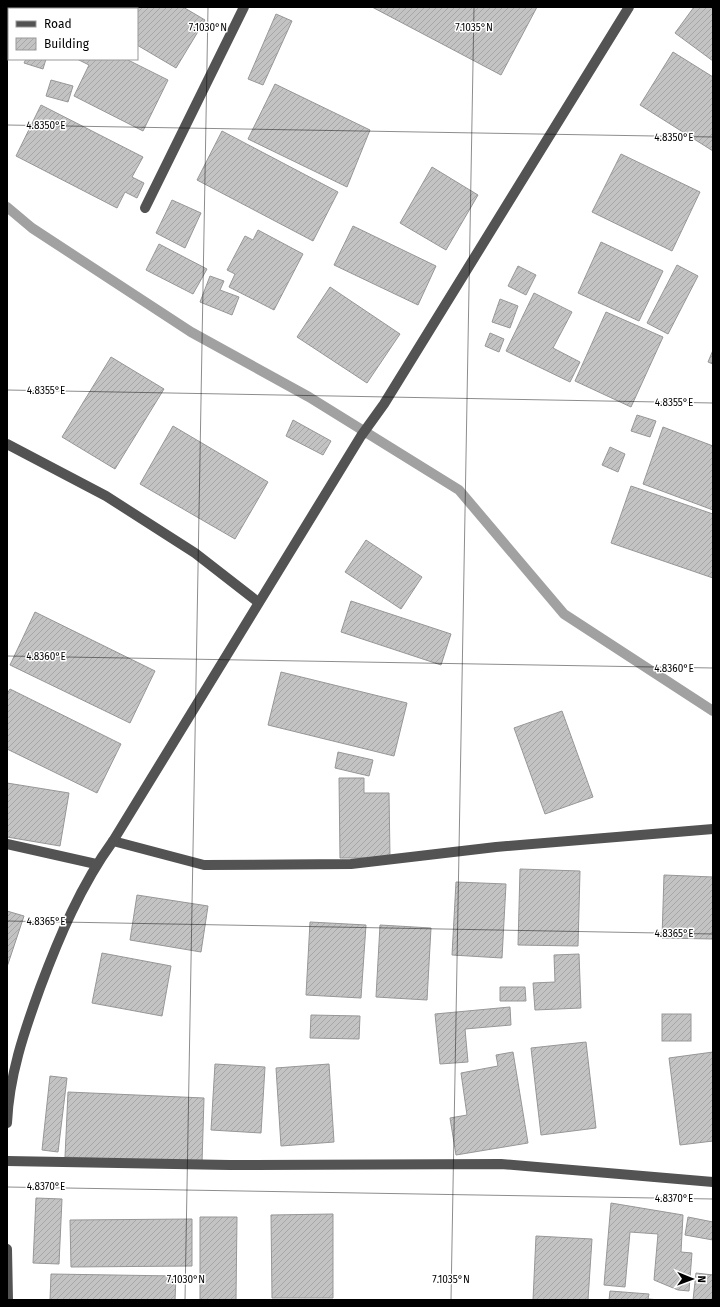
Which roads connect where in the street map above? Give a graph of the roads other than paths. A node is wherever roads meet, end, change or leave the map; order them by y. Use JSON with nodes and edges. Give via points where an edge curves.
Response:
{"nodes":[{"id":1,"x":244,"y":7,"type":"edge"},
{"id":2,"x":629,"y":7,"type":"edge"},
{"id":3,"x":145,"y":208,"type":"dead end"},
{"id":4,"x":7,"y":444,"type":"edge"},
{"id":5,"x":258,"y":602,"type":"junction"},
{"id":6,"x":713,"y":829,"type":"edge"},
{"id":7,"x":113,"y":841,"type":"junction"},
{"id":8,"x":7,"y":844,"type":"edge"},
{"id":9,"x":96,"y":864,"type":"junction"},
{"id":10,"x":7,"y":1123,"type":"edge"},
{"id":11,"x":7,"y":1161,"type":"edge"},
{"id":12,"x":713,"y":1182,"type":"edge"},
{"id":13,"x":7,"y":1249,"type":"edge"},
{"id":14,"x":8,"y":1300,"type":"edge"}],
"edges":[{"from":1,"to":3,"type":"street"},
{"from":2,"to":5,"type":"street","via":[[384,404],[360,436]]},
{"from":4,"to":5,"type":"street","via":[[106,496],[195,553]]},
{"from":5,"to":7,"type":"street"},
{"from":6,"to":7,"type":"street","via":[[496,846],[352,864],[204,865]]},
{"from":7,"to":9,"type":"street"},
{"from":8,"to":9,"type":"street"},
{"from":9,"to":10,"type":"street","via":[[56,946],[24,1031],[8,1098]]},
{"from":11,"to":12,"type":"street","via":[[230,1165],[501,1164]]},
{"from":13,"to":14,"type":"street"}]}
